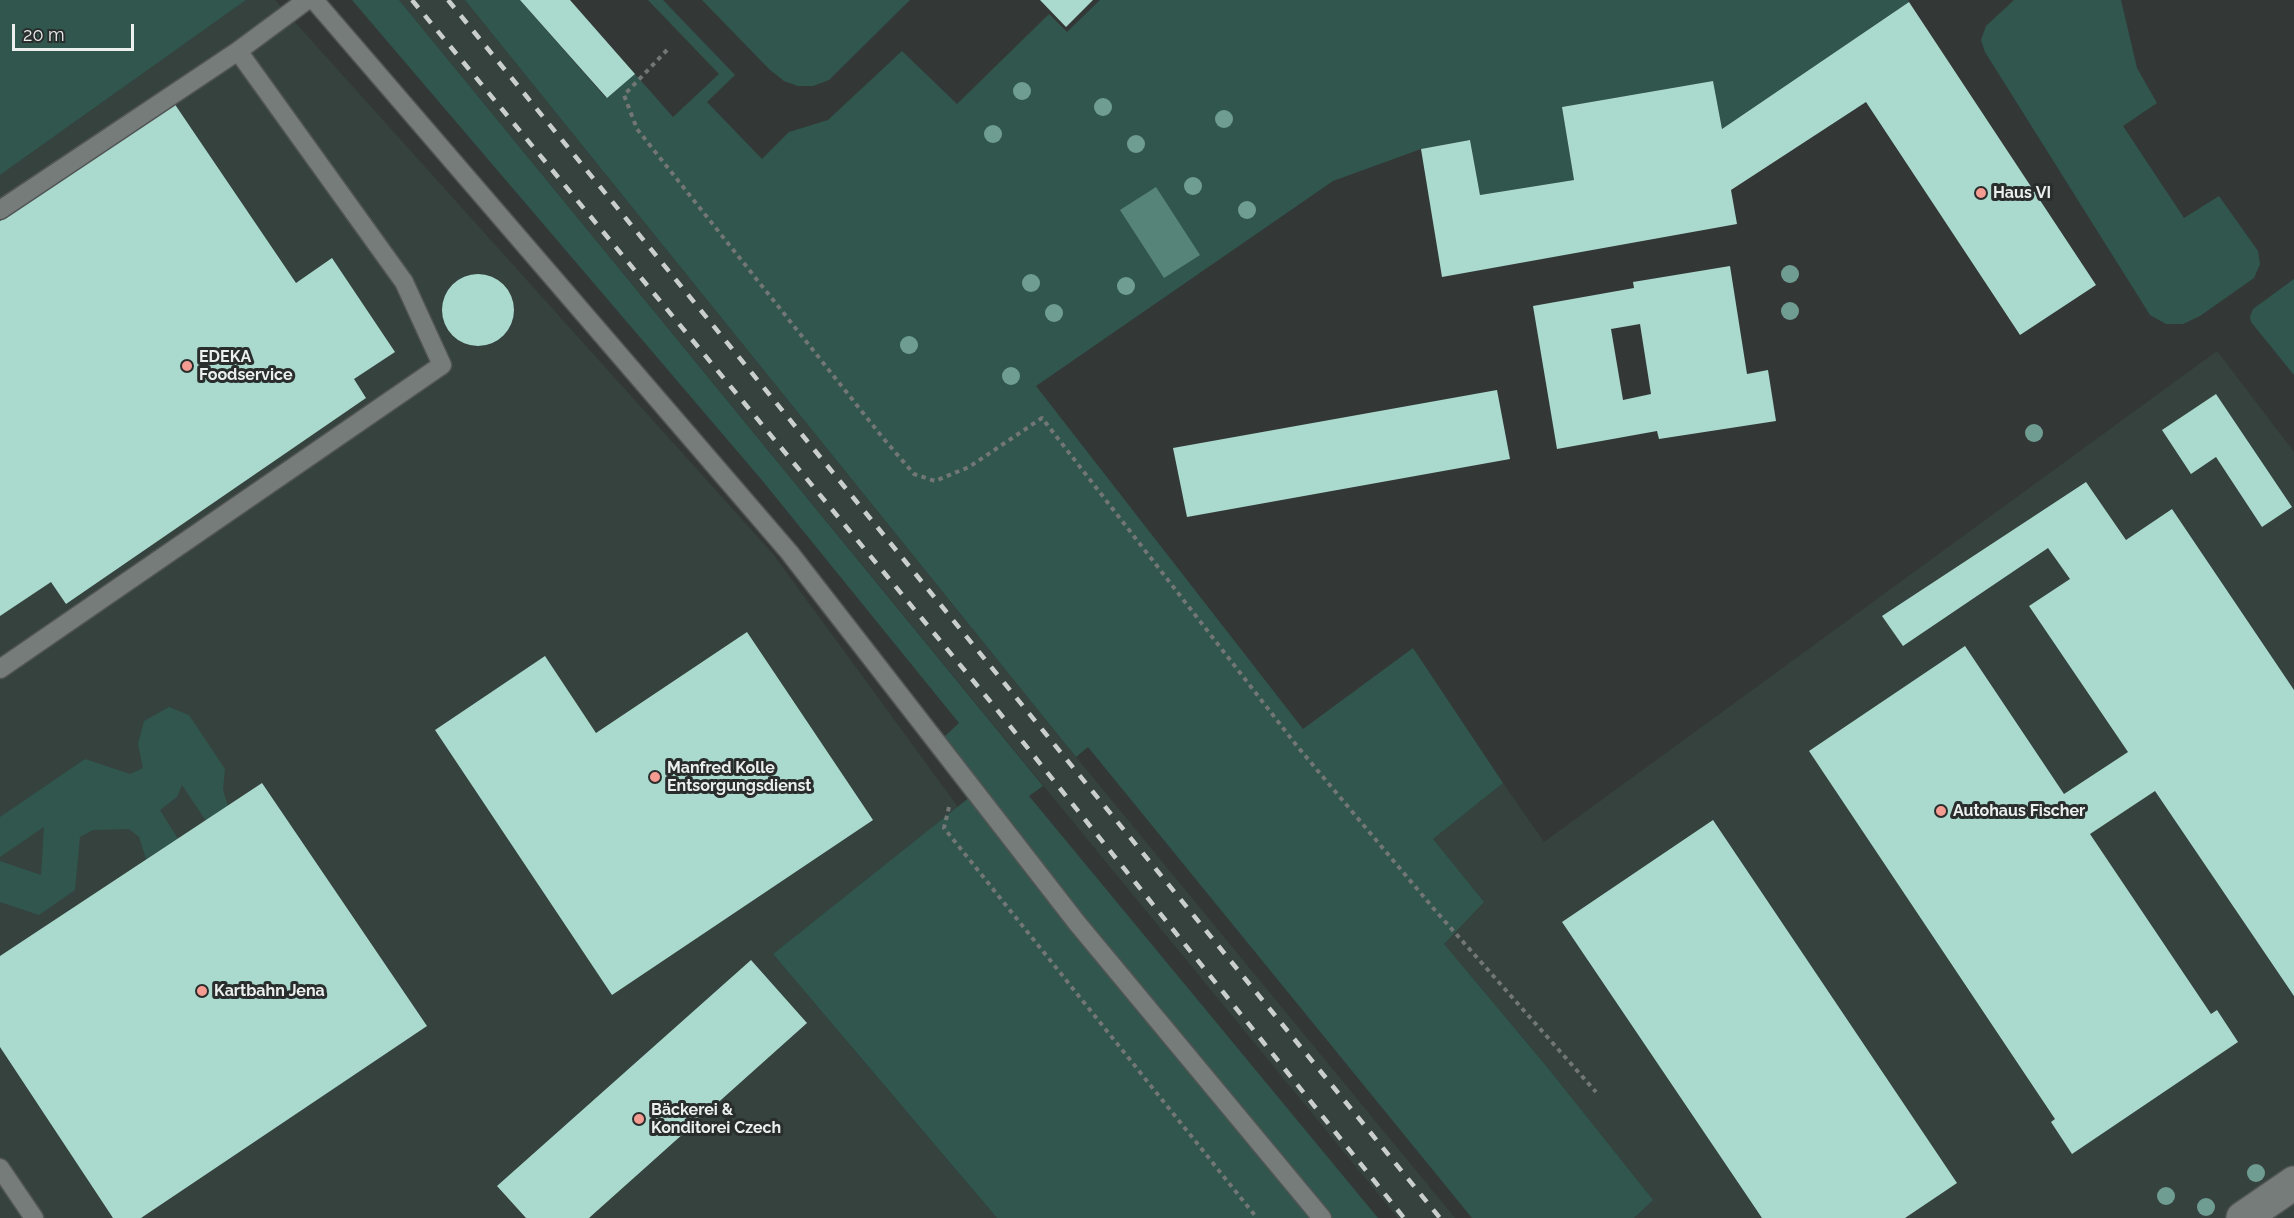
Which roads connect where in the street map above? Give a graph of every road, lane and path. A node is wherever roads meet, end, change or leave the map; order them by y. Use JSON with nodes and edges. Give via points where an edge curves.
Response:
{"nodes":[{"id":1,"x":307,"y":0,"type":"edge"},
{"id":2,"x":314,"y":0,"type":"edge"},
{"id":3,"x":667,"y":50,"type":"dead end"},
{"id":4,"x":238,"y":51,"type":"junction"},
{"id":5,"x":0,"y":210,"type":"edge"},
{"id":6,"x":0,"y":669,"type":"edge"},
{"id":7,"x":958,"y":770,"type":"junction"},
{"id":8,"x":1596,"y":1092,"type":"dead end"},
{"id":9,"x":0,"y":1168,"type":"edge"},
{"id":10,"x":2294,"y":1183,"type":"edge"},
{"id":11,"x":34,"y":1218,"type":"edge"},
{"id":12,"x":1257,"y":1218,"type":"edge"},
{"id":13,"x":1322,"y":1218,"type":"edge"},
{"id":14,"x":2243,"y":1218,"type":"edge"}],
"edges":[{"from":1,"to":4,"type":"lane"},
{"from":2,"to":7,"type":"lane","via":[[789,552]]},
{"from":3,"to":8,"type":"path","via":[[624,95],[636,129],[914,474],[935,481],[969,467],[1041,418],[1297,746]]},
{"from":4,"to":5,"type":"lane"},
{"from":4,"to":6,"type":"lane","via":[[404,282],[442,365]]},
{"from":7,"to":12,"type":"path","via":[[944,828]]},
{"from":7,"to":13,"type":"lane","via":[[1077,923]]},
{"from":9,"to":11,"type":"lane"},
{"from":10,"to":14,"type":"street"}]}
